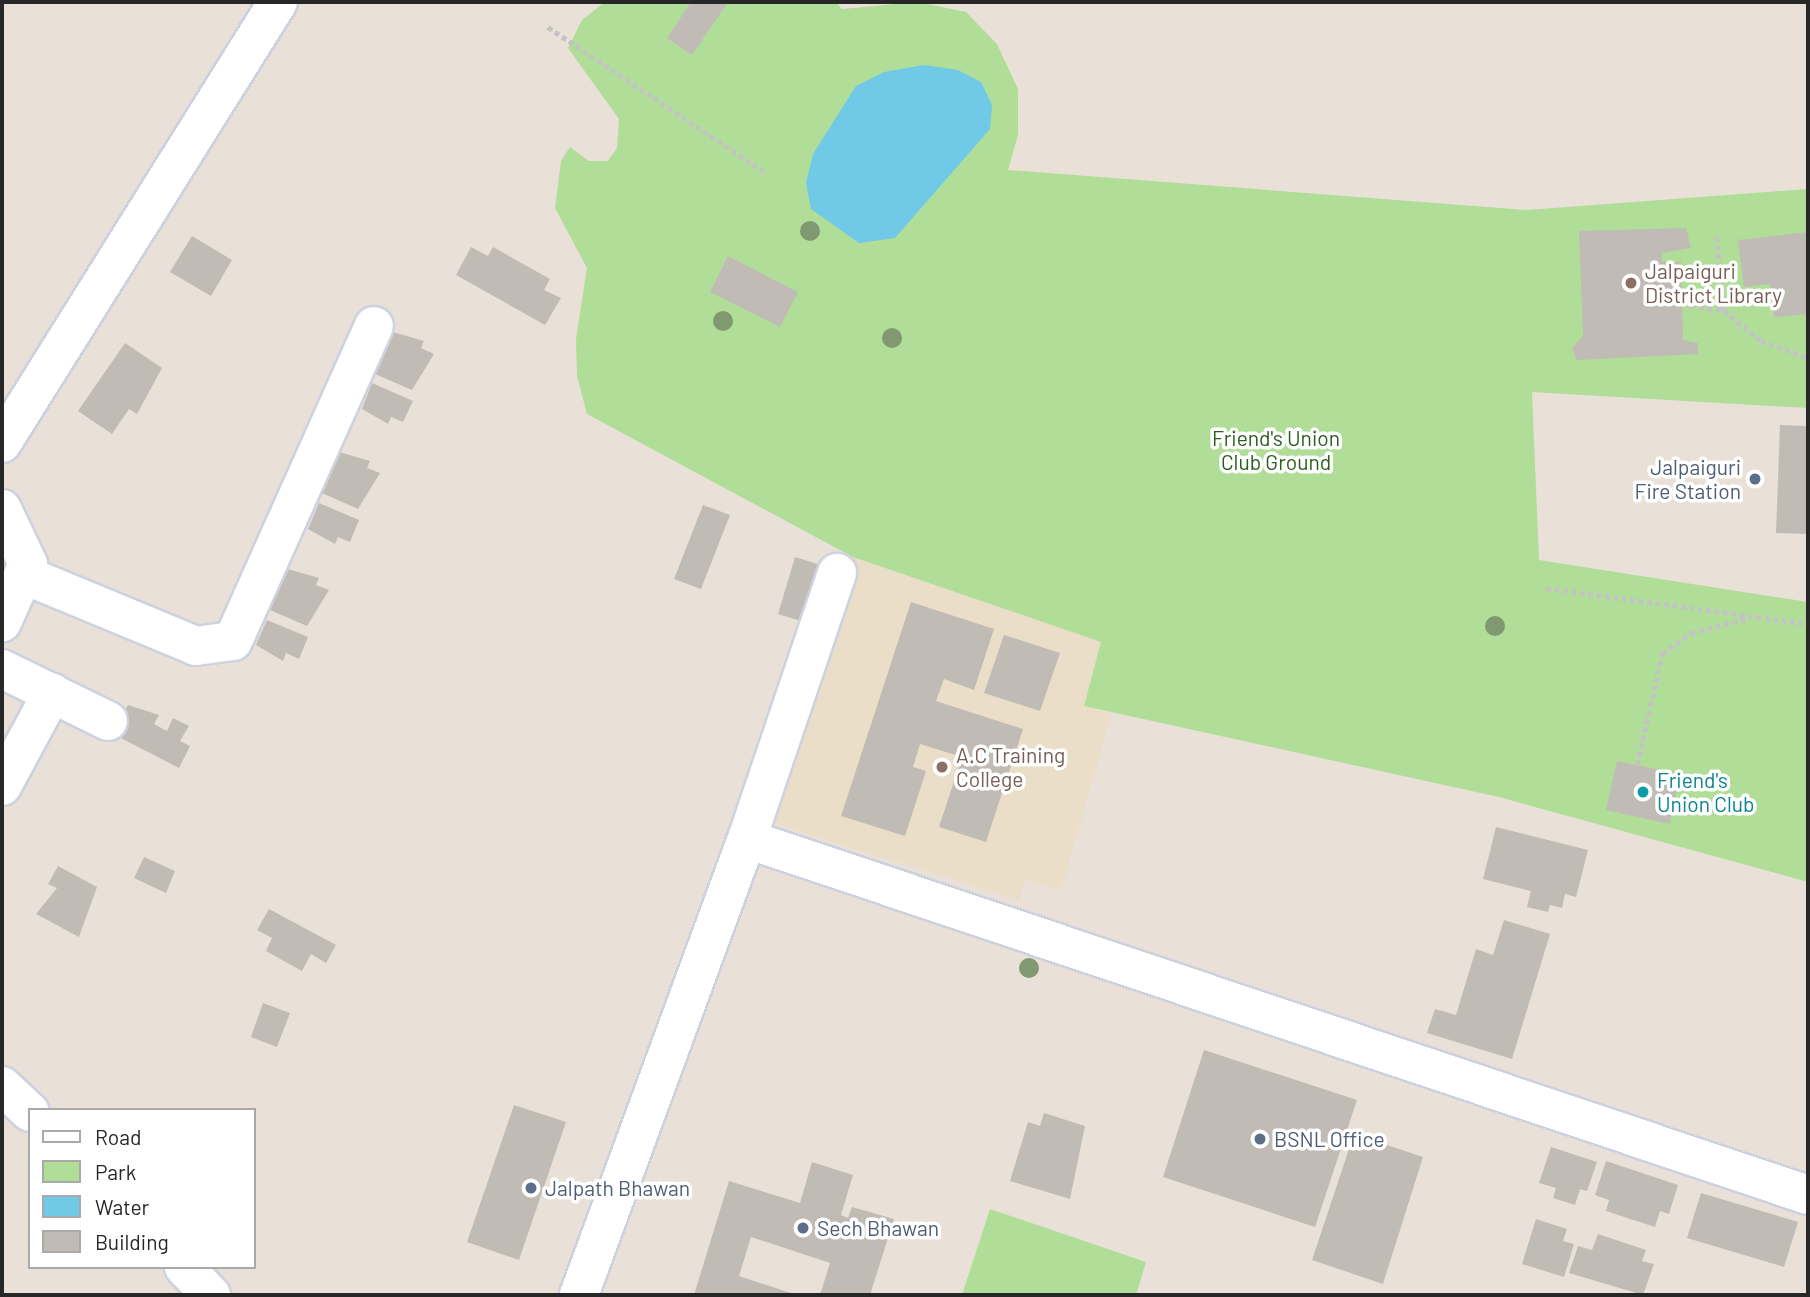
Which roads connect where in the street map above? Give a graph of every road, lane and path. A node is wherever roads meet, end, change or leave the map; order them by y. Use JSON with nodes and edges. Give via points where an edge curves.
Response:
{"nodes":[{"id":1,"x":278,"y":2,"type":"edge"},
{"id":2,"x":548,"y":27,"type":"dead end"},
{"id":3,"x":766,"y":173,"type":"dead end"},
{"id":4,"x":1717,"y":237,"type":"dead end"},
{"id":5,"x":1682,"y":304,"type":"dead end"},
{"id":6,"x":1724,"y":310,"type":"junction"},
{"id":7,"x":374,"y":326,"type":"dead end"},
{"id":8,"x":1808,"y":358,"type":"edge"},
{"id":9,"x":2,"y":443,"type":"edge"},
{"id":10,"x":2,"y":509,"type":"edge"},
{"id":11,"x":837,"y":573,"type":"dead end"},
{"id":12,"x":27,"y":576,"type":"junction"},
{"id":13,"x":1546,"y":588,"type":"dead end"},
{"id":14,"x":1753,"y":617,"type":"junction"},
{"id":15,"x":2,"y":622,"type":"edge"},
{"id":16,"x":1808,"y":624,"type":"edge"},
{"id":17,"x":2,"y":669,"type":"edge"},
{"id":18,"x":52,"y":693,"type":"junction"},
{"id":19,"x":108,"y":721,"type":"dead end"},
{"id":20,"x":1637,"y":765,"type":"dead end"},
{"id":21,"x":2,"y":786,"type":"edge"},
{"id":22,"x":747,"y":839,"type":"junction"},
{"id":23,"x":2,"y":1086,"type":"edge"},
{"id":24,"x":28,"y":1110,"type":"edge"},
{"id":25,"x":1808,"y":1195,"type":"edge"},
{"id":26,"x":186,"y":1269,"type":"edge"},
{"id":27,"x":211,"y":1295,"type":"edge"},
{"id":28,"x":579,"y":1295,"type":"edge"}],
"edges":[{"from":1,"to":9,"type":"street"},
{"from":2,"to":3,"type":"path"},
{"from":4,"to":6,"type":"path"},
{"from":5,"to":6,"type":"path"},
{"from":6,"to":8,"type":"path","via":[[1761,341]]},
{"from":7,"to":12,"type":"street","via":[[233,641],[196,646]]},
{"from":10,"to":12,"type":"street","via":[[25,553]]},
{"from":11,"to":22,"type":"street"},
{"from":12,"to":15,"type":"street"},
{"from":13,"to":14,"type":"path"},
{"from":14,"to":16,"type":"path"},
{"from":14,"to":20,"type":"path","via":[[1691,634],[1662,654]]},
{"from":17,"to":18,"type":"street"},
{"from":18,"to":19,"type":"street"},
{"from":18,"to":21,"type":"street"},
{"from":22,"to":25,"type":"street"},
{"from":22,"to":28,"type":"street"},
{"from":23,"to":24,"type":"street"},
{"from":26,"to":27,"type":"street"}]}
